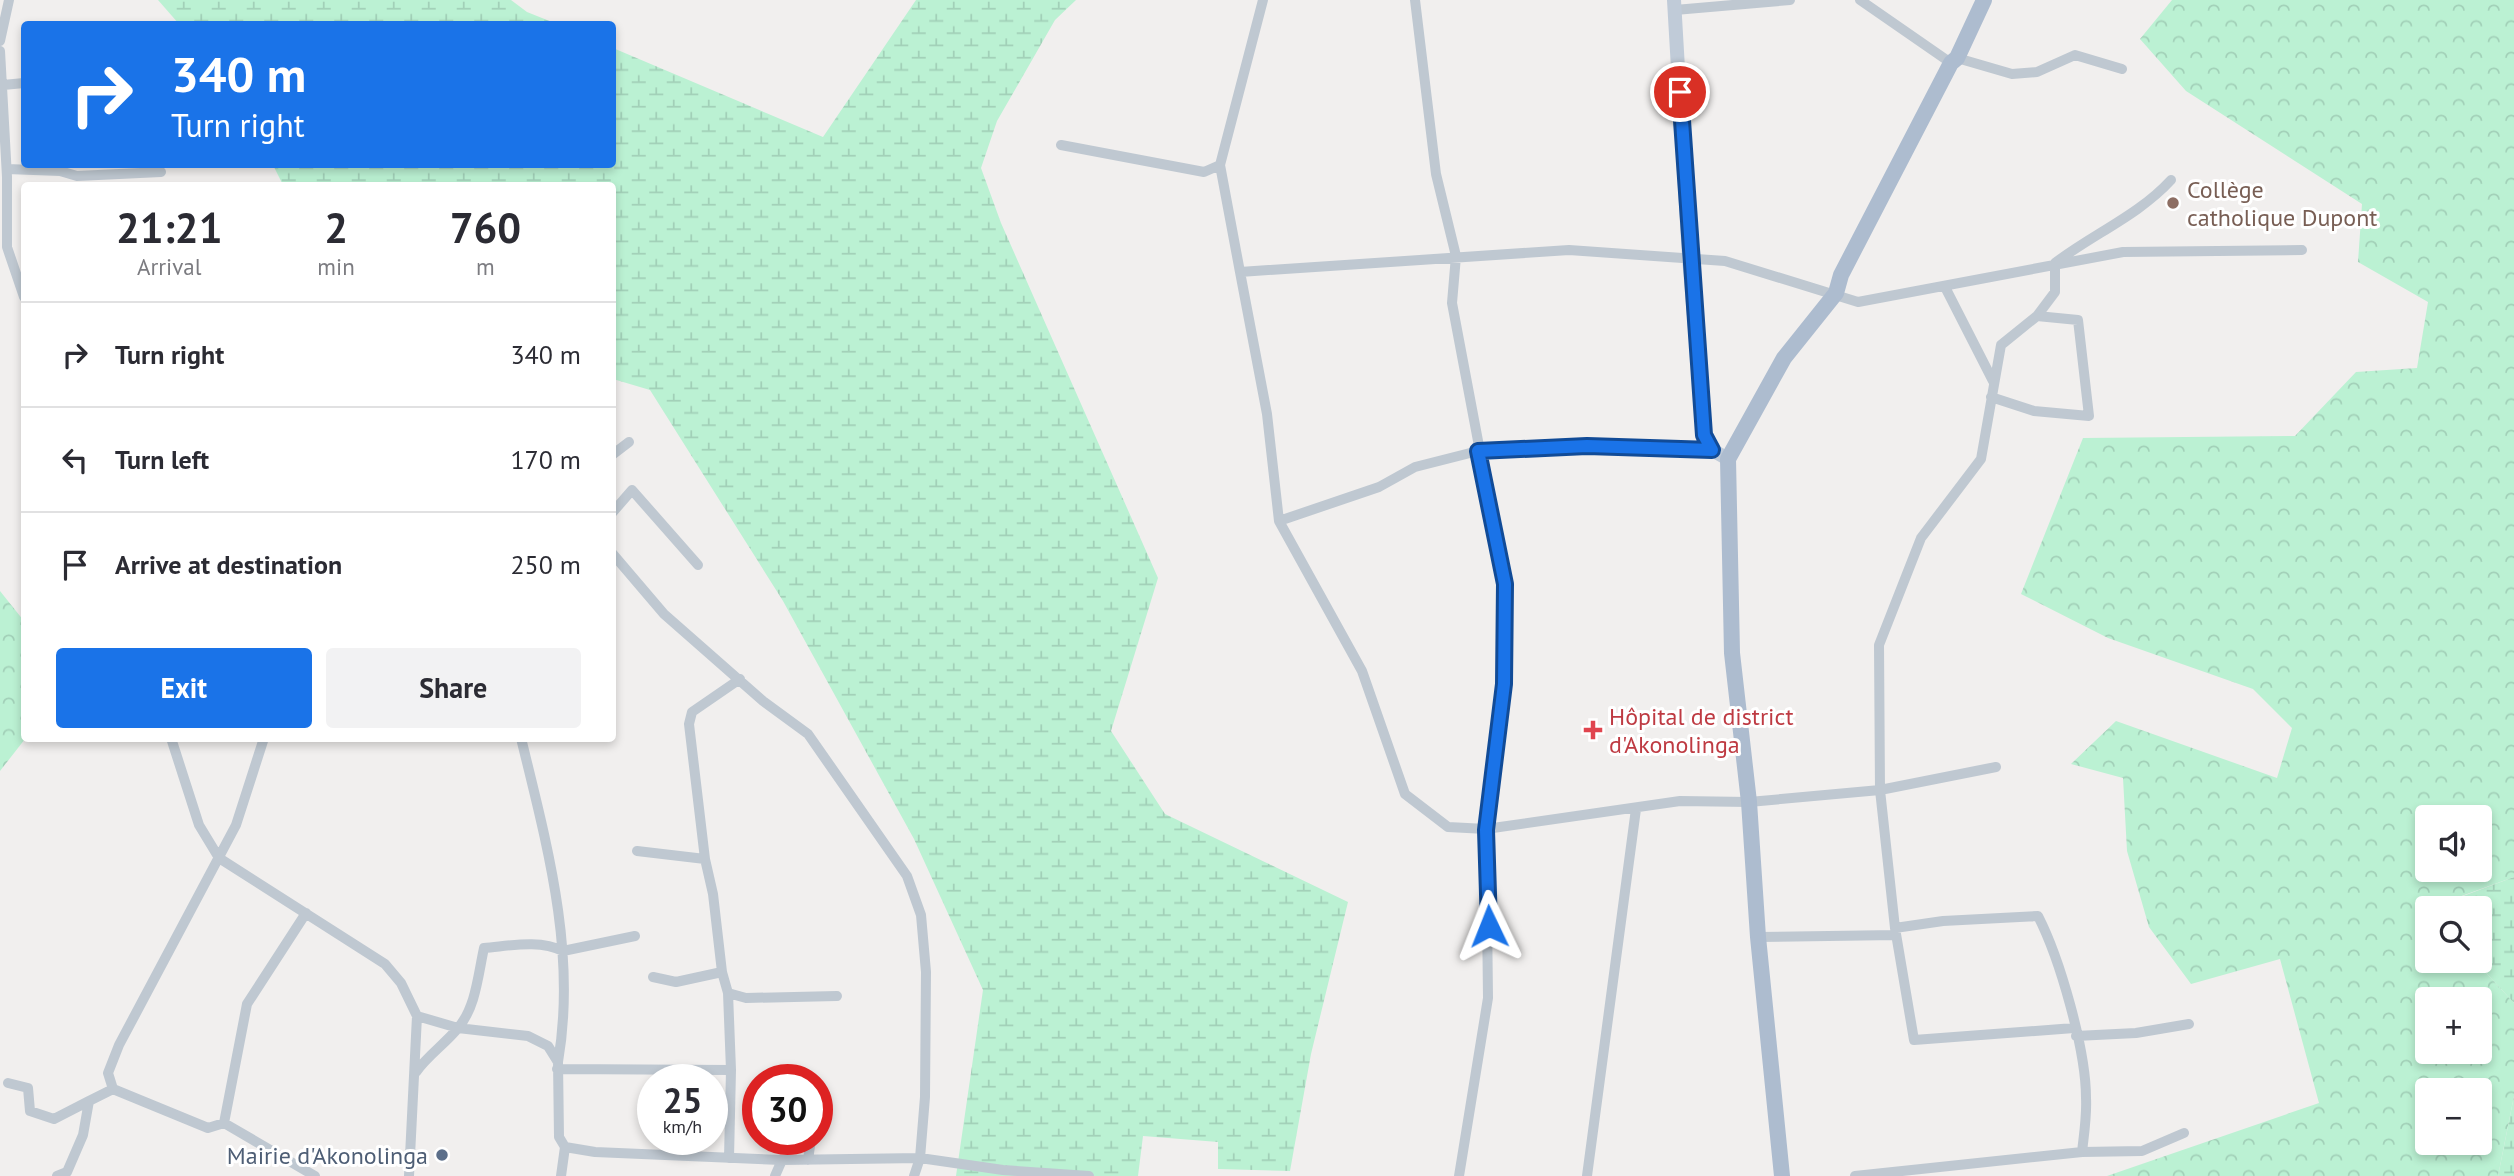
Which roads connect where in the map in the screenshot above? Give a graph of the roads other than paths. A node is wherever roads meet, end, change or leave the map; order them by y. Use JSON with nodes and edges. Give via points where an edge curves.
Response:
{"nodes":[{"id":1,"x":9,"y":0,"type":"edge"},
{"id":2,"x":1263,"y":0,"type":"edge"},
{"id":3,"x":1415,"y":0,"type":"edge"},
{"id":4,"x":1790,"y":0,"type":"edge"},
{"id":5,"x":1860,"y":0,"type":"edge"},
{"id":6,"x":1984,"y":0,"type":"edge"},
{"id":7,"x":1674,"y":5,"type":"edge"},
{"id":8,"x":0,"y":41,"type":"edge"},
{"id":9,"x":0,"y":51,"type":"edge"},
{"id":10,"x":1954,"y":60,"type":"junction"},
{"id":11,"x":2122,"y":69,"type":"dead end"},
{"id":12,"x":21,"y":83,"type":"edge"},
{"id":13,"x":3,"y":85,"type":"junction"},
{"id":14,"x":1061,"y":145,"type":"dead end"},
{"id":15,"x":1220,"y":164,"type":"junction"},
{"id":16,"x":7,"y":169,"type":"junction"},
{"id":17,"x":161,"y":172,"type":"dead end"},
{"id":18,"x":2171,"y":180,"type":"dead end"},
{"id":19,"x":2302,"y":250,"type":"dead end"},
{"id":20,"x":1455,"y":256,"type":"junction"},
{"id":21,"x":1689,"y":257,"type":"junction"},
{"id":22,"x":6,"y":264,"type":"edge"},
{"id":23,"x":2055,"y":264,"type":"junction"},
{"id":24,"x":1240,"y":272,"type":"junction"},
{"id":25,"x":1945,"y":287,"type":"junction"},
{"id":26,"x":21,"y":292,"type":"edge"},
{"id":27,"x":1836,"y":293,"type":"junction"},
{"id":28,"x":2037,"y":316,"type":"junction"},
{"id":29,"x":1993,"y":381,"type":"junction"},
{"id":30,"x":1991,"y":397,"type":"junction"},
{"id":31,"x":629,"y":442,"type":"dead end"},
{"id":32,"x":1712,"y":450,"type":"junction"},
{"id":33,"x":1478,"y":451,"type":"junction"},
{"id":34,"x":616,"y":453,"type":"edge"},
{"id":35,"x":1728,"y":459,"type":"junction"},
{"id":36,"x":616,"y":508,"type":"edge"},
{"id":37,"x":1279,"y":521,"type":"junction"},
{"id":38,"x":616,"y":558,"type":"edge"},
{"id":39,"x":698,"y":565,"type":"dead end"},
{"id":40,"x":740,"y":678,"type":"junction"},
{"id":41,"x":172,"y":742,"type":"edge"},
{"id":42,"x":263,"y":742,"type":"edge"},
{"id":43,"x":522,"y":742,"type":"edge"},
{"id":44,"x":1996,"y":767,"type":"dead end"},
{"id":45,"x":1880,"y":790,"type":"junction"},
{"id":46,"x":1749,"y":802,"type":"junction"},
{"id":47,"x":1636,"y":809,"type":"junction"},
{"id":48,"x":1486,"y":830,"type":"junction"},
{"id":49,"x":637,"y":851,"type":"dead end"},
{"id":50,"x":219,"y":859,"type":"junction"},
{"id":51,"x":705,"y":859,"type":"junction"},
{"id":52,"x":306,"y":913,"type":"junction"},
{"id":53,"x":1895,"y":932,"type":"junction"},
{"id":54,"x":635,"y":936,"type":"dead end"},
{"id":55,"x":1758,"y":937,"type":"junction"},
{"id":56,"x":563,"y":951,"type":"junction"},
{"id":57,"x":722,"y":972,"type":"junction"},
{"id":58,"x":653,"y":977,"type":"dead end"},
{"id":59,"x":729,"y":993,"type":"junction"},
{"id":60,"x":837,"y":996,"type":"dead end"},
{"id":61,"x":417,"y":1016,"type":"junction"},
{"id":62,"x":2189,"y":1024,"type":"dead end"},
{"id":63,"x":458,"y":1028,"type":"junction"},
{"id":64,"x":2075,"y":1032,"type":"junction"},
{"id":65,"x":557,"y":1065,"type":"junction"},
{"id":66,"x":731,"y":1070,"type":"junction"},
{"id":67,"x":416,"y":1072,"type":"junction"},
{"id":68,"x":8,"y":1083,"type":"dead end"},
{"id":69,"x":113,"y":1089,"type":"junction"},
{"id":70,"x":89,"y":1101,"type":"junction"},
{"id":71,"x":224,"y":1123,"type":"junction"},
{"id":72,"x":2183,"y":1133,"type":"dead end"},
{"id":73,"x":565,"y":1147,"type":"junction"},
{"id":74,"x":2082,"y":1152,"type":"junction"},
{"id":75,"x":809,"y":1155,"type":"edge"},
{"id":76,"x":729,"y":1158,"type":"junction"},
{"id":77,"x":920,"y":1158,"type":"junction"},
{"id":78,"x":782,"y":1160,"type":"junction"},
{"id":79,"x":808,"y":1160,"type":"junction"},
{"id":80,"x":1003,"y":1170,"type":"junction"},
{"id":81,"x":57,"y":1176,"type":"edge"},
{"id":82,"x":316,"y":1176,"type":"edge"},
{"id":83,"x":410,"y":1176,"type":"edge"},
{"id":84,"x":561,"y":1176,"type":"edge"},
{"id":85,"x":775,"y":1176,"type":"edge"},
{"id":86,"x":914,"y":1176,"type":"edge"},
{"id":87,"x":987,"y":1176,"type":"edge"},
{"id":88,"x":1089,"y":1176,"type":"edge"},
{"id":89,"x":1459,"y":1176,"type":"edge"},
{"id":90,"x":1587,"y":1176,"type":"edge"},
{"id":91,"x":1782,"y":1176,"type":"edge"},
{"id":92,"x":1855,"y":1176,"type":"edge"}],
"edges":[{"from":1,"to":8,"type":"street"},
{"from":2,"to":15,"type":"street"},
{"from":3,"to":20,"type":"street","via":[[1436,174]]},
{"from":4,"to":7,"type":"street"},
{"from":5,"to":10,"type":"street"},
{"from":6,"to":10,"type":"main road"},
{"from":7,"to":21,"type":"street"},
{"from":9,"to":13,"type":"street"},
{"from":10,"to":11,"type":"street","via":[[2012,74],[2037,72],[2075,55]]},
{"from":10,"to":27,"type":"main road","via":[[1841,275]]},
{"from":12,"to":13,"type":"street"},
{"from":13,"to":16,"type":"street"},
{"from":14,"to":15,"type":"street","via":[[1204,172]]},
{"from":15,"to":24,"type":"street"},
{"from":16,"to":17,"type":"street","via":[[77,176]]},
{"from":16,"to":22,"type":"street"},
{"from":18,"to":23,"type":"street","via":[[2157,195]]},
{"from":19,"to":23,"type":"street","via":[[2123,252]]},
{"from":20,"to":21,"type":"street","via":[[1569,250]]},
{"from":20,"to":24,"type":"street"},
{"from":20,"to":33,"type":"street","via":[[1452,303]]},
{"from":21,"to":27,"type":"street","via":[[1725,261]]},
{"from":21,"to":32,"type":"street","via":[[1704,435]]},
{"from":22,"to":26,"type":"street"},
{"from":23,"to":25,"type":"street"},
{"from":23,"to":28,"type":"street","via":[[2055,292]]},
{"from":24,"to":37,"type":"street","via":[[1267,414]]},
{"from":25,"to":27,"type":"street","via":[[1858,302]]},
{"from":25,"to":29,"type":"street"},
{"from":27,"to":35,"type":"main road","via":[[1784,358]]},
{"from":28,"to":29,"type":"street","via":[[2001,345]]},
{"from":28,"to":30,"type":"street","via":[[2078,320],[2089,416],[2034,411]]},
{"from":29,"to":30,"type":"street"},
{"from":30,"to":45,"type":"street","via":[[1981,459],[1921,538],[1879,645]]},
{"from":31,"to":34,"type":"street"},
{"from":32,"to":33,"type":"street","via":[[1587,446]]},
{"from":32,"to":35,"type":"street"},
{"from":33,"to":37,"type":"street","via":[[1415,467],[1379,487]]},
{"from":33,"to":48,"type":"street","via":[[1505,584],[1504,684]]},
{"from":35,"to":46,"type":"main road","via":[[1732,653]]},
{"from":36,"to":39,"type":"street","via":[[632,490]]},
{"from":37,"to":48,"type":"street","via":[[1362,671],[1405,794],[1448,827]]},
{"from":38,"to":40,"type":"street","via":[[664,614]]},
{"from":40,"to":51,"type":"street","via":[[690,716]]},
{"from":40,"to":77,"type":"street","via":[[808,734],[907,876],[916,899],[926,972]]},
{"from":41,"to":50,"type":"street","via":[[199,825]]},
{"from":42,"to":50,"type":"street","via":[[236,825]]},
{"from":43,"to":56,"type":"street","via":[[549,861]]},
{"from":44,"to":45,"type":"street"},
{"from":45,"to":46,"type":"street"},
{"from":45,"to":53,"type":"street"},
{"from":46,"to":47,"type":"street","via":[[1680,801]]},
{"from":46,"to":55,"type":"main road"},
{"from":47,"to":48,"type":"street"},
{"from":47,"to":90,"type":"street"},
{"from":48,"to":89,"type":"street","via":[[1488,998]]},
{"from":49,"to":51,"type":"street"},
{"from":50,"to":52,"type":"street"},
{"from":50,"to":69,"type":"street","via":[[118,1045],[108,1073]]},
{"from":51,"to":57,"type":"street"},
{"from":52,"to":61,"type":"street","via":[[385,964]]},
{"from":52,"to":71,"type":"street","via":[[247,1004]]},
{"from":53,"to":55,"type":"street"},
{"from":53,"to":64,"type":"street","via":[[1943,921],[2038,916],[2050,939]]},
{"from":53,"to":64,"type":"street","via":[[1914,1040]]},
{"from":54,"to":56,"type":"street"},
{"from":55,"to":91,"type":"main road"},
{"from":56,"to":63,"type":"street","via":[[521,944],[484,948],[470,1010]]},
{"from":56,"to":65,"type":"street","via":[[565,1022]]},
{"from":57,"to":58,"type":"street","via":[[677,982]]},
{"from":57,"to":59,"type":"street"},
{"from":59,"to":60,"type":"street","via":[[746,998]]},
{"from":59,"to":66,"type":"street"},
{"from":61,"to":63,"type":"street"},
{"from":61,"to":67,"type":"street"},
{"from":62,"to":64,"type":"street","via":[[2136,1033]]},
{"from":63,"to":65,"type":"street","via":[[528,1036],[548,1046]]},
{"from":63,"to":67,"type":"street"},
{"from":64,"to":74,"type":"street","via":[[2087,1097]]},
{"from":65,"to":66,"type":"street"},
{"from":65,"to":73,"type":"street","via":[[559,1137]]},
{"from":66,"to":76,"type":"street"},
{"from":67,"to":83,"type":"street"},
{"from":68,"to":70,"type":"street","via":[[28,1088],[30,1111],[54,1119]]},
{"from":69,"to":70,"type":"street"},
{"from":69,"to":71,"type":"street","via":[[208,1128]]},
{"from":70,"to":81,"type":"street","via":[[83,1135],[67,1172]]},
{"from":71,"to":82,"type":"street"},
{"from":72,"to":74,"type":"street","via":[[2142,1151]]},
{"from":73,"to":76,"type":"street"},
{"from":73,"to":84,"type":"street"},
{"from":74,"to":92,"type":"street"},
{"from":75,"to":79,"type":"street"},
{"from":76,"to":78,"type":"street"},
{"from":77,"to":79,"type":"street"},
{"from":77,"to":80,"type":"street"},
{"from":77,"to":86,"type":"street"},
{"from":78,"to":79,"type":"street"},
{"from":78,"to":85,"type":"street"},
{"from":80,"to":87,"type":"street"},
{"from":80,"to":88,"type":"street"}]}
